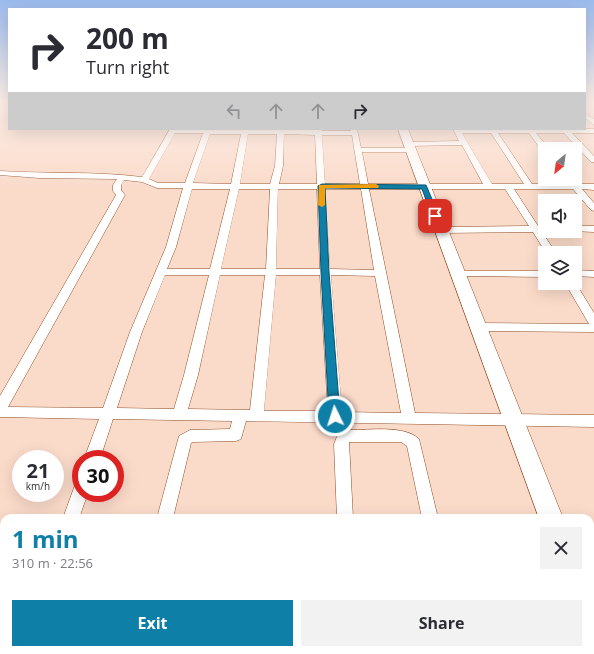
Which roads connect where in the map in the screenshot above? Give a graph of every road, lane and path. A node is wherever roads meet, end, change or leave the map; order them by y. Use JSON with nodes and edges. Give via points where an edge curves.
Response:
{"nodes":[{"id":1,"x":319,"y":131,"type":"edge"},
{"id":2,"x":355,"y":131,"type":"edge"},
{"id":3,"x":172,"y":132,"type":"edge"},
{"id":4,"x":206,"y":132,"type":"edge"},
{"id":5,"x":245,"y":132,"type":"edge"},
{"id":6,"x":281,"y":132,"type":"edge"},
{"id":7,"x":458,"y":132,"type":"edge"},
{"id":8,"x":493,"y":132,"type":"edge"},
{"id":9,"x":531,"y":132,"type":"edge"},
{"id":10,"x":567,"y":132,"type":"edge"},
{"id":11,"x":407,"y":141,"type":"edge"},
{"id":12,"x":539,"y":142,"type":"edge"},
{"id":13,"x":464,"y":143,"type":"junction"},
{"id":14,"x":358,"y":150,"type":"junction"},
{"id":15,"x":594,"y":160,"type":"edge"},
{"id":16,"x":0,"y":173,"type":"edge"},
{"id":17,"x":122,"y":177,"type":"junction"},
{"id":18,"x":144,"y":180,"type":"junction"},
{"id":19,"x":188,"y":186,"type":"junction"},
{"id":20,"x":234,"y":186,"type":"junction"},
{"id":21,"x":274,"y":186,"type":"junction"},
{"id":22,"x":322,"y":186,"type":"junction"},
{"id":23,"x":364,"y":186,"type":"junction"},
{"id":24,"x":424,"y":187,"type":"junction"},
{"id":25,"x":489,"y":187,"type":"junction"},
{"id":26,"x":508,"y":187,"type":"junction"},
{"id":27,"x":530,"y":187,"type":"junction"},
{"id":28,"x":576,"y":187,"type":"junction"},
{"id":29,"x":594,"y":187,"type":"edge"},
{"id":30,"x":594,"y":208,"type":"edge"},
{"id":31,"x":538,"y":226,"type":"edge"},
{"id":32,"x":538,"y":229,"type":"edge"},
{"id":33,"x":582,"y":229,"type":"edge"},
{"id":34,"x":594,"y":229,"type":"edge"},
{"id":35,"x":441,"y":230,"type":"junction"},
{"id":36,"x":161,"y":272,"type":"junction"},
{"id":37,"x":214,"y":272,"type":"junction"},
{"id":38,"x":270,"y":272,"type":"junction"},
{"id":39,"x":325,"y":272,"type":"junction"},
{"id":40,"x":380,"y":273,"type":"junction"},
{"id":41,"x":458,"y":274,"type":"junction"},
{"id":42,"x":538,"y":274,"type":"edge"},
{"id":43,"x":582,"y":274,"type":"edge"},
{"id":44,"x":594,"y":274,"type":"edge"},
{"id":45,"x":574,"y":290,"type":"edge"},
{"id":46,"x":594,"y":322,"type":"edge"},
{"id":47,"x":478,"y":326,"type":"junction"},
{"id":48,"x":594,"y":328,"type":"edge"},
{"id":49,"x":0,"y":408,"type":"edge"},
{"id":50,"x":0,"y":412,"type":"edge"},
{"id":51,"x":107,"y":414,"type":"junction"},
{"id":52,"x":180,"y":415,"type":"junction"},
{"id":53,"x":240,"y":415,"type":"junction"},
{"id":54,"x":256,"y":416,"type":"junction"},
{"id":55,"x":335,"y":416,"type":"junction"},
{"id":56,"x":409,"y":419,"type":"junction"},
{"id":57,"x":514,"y":421,"type":"junction"},
{"id":58,"x":594,"y":421,"type":"edge"},
{"id":59,"x":95,"y":450,"type":"edge"},
{"id":60,"x":77,"y":502,"type":"edge"},
{"id":61,"x":72,"y":514,"type":"edge"},
{"id":62,"x":166,"y":514,"type":"edge"},
{"id":63,"x":345,"y":514,"type":"edge"},
{"id":64,"x":429,"y":514,"type":"edge"},
{"id":65,"x":549,"y":514,"type":"edge"}],
"edges":[{"from":1,"to":22,"type":"street"},
{"from":2,"to":14,"type":"street"},
{"from":3,"to":18,"type":"street"},
{"from":4,"to":19,"type":"street"},
{"from":5,"to":20,"type":"street"},
{"from":6,"to":21,"type":"street","via":[[279,166]]},
{"from":7,"to":13,"type":"street"},
{"from":8,"to":27,"type":"street"},
{"from":9,"to":12,"type":"street"},
{"from":10,"to":15,"type":"street"},
{"from":11,"to":13,"type":"street"},
{"from":11,"to":14,"type":"street"},
{"from":11,"to":24,"type":"street"},
{"from":13,"to":25,"type":"street"},
{"from":14,"to":23,"type":"street"},
{"from":16,"to":17,"type":"street"},
{"from":17,"to":18,"type":"street"},
{"from":17,"to":49,"type":"street","via":[[117,185],[117,191],[121,195]]},
{"from":18,"to":19,"type":"street","via":[[158,185]]},
{"from":19,"to":20,"type":"street"},
{"from":19,"to":36,"type":"street"},
{"from":20,"to":21,"type":"street"},
{"from":20,"to":37,"type":"street"},
{"from":21,"to":22,"type":"street"},
{"from":21,"to":38,"type":"street"},
{"from":22,"to":23,"type":"street"},
{"from":22,"to":39,"type":"street"},
{"from":23,"to":24,"type":"street"},
{"from":23,"to":40,"type":"street"},
{"from":24,"to":25,"type":"street"},
{"from":24,"to":35,"type":"street"},
{"from":25,"to":26,"type":"street"},
{"from":26,"to":27,"type":"street"},
{"from":26,"to":31,"type":"street"},
{"from":27,"to":28,"type":"street"},
{"from":28,"to":29,"type":"street"},
{"from":28,"to":30,"type":"street"},
{"from":32,"to":35,"type":"street"},
{"from":33,"to":34,"type":"street"},
{"from":35,"to":41,"type":"street"},
{"from":36,"to":37,"type":"street"},
{"from":36,"to":51,"type":"street","via":[[136,332]]},
{"from":37,"to":38,"type":"street"},
{"from":37,"to":52,"type":"street"},
{"from":38,"to":39,"type":"street"},
{"from":38,"to":54,"type":"street"},
{"from":39,"to":40,"type":"street"},
{"from":39,"to":55,"type":"street"},
{"from":40,"to":56,"type":"street"},
{"from":41,"to":42,"type":"street"},
{"from":41,"to":47,"type":"street"},
{"from":43,"to":44,"type":"street"},
{"from":45,"to":46,"type":"street"},
{"from":47,"to":48,"type":"street"},
{"from":47,"to":57,"type":"street"},
{"from":50,"to":51,"type":"street"},
{"from":51,"to":52,"type":"street"},
{"from":51,"to":59,"type":"street"},
{"from":52,"to":53,"type":"street"},
{"from":53,"to":54,"type":"street"},
{"from":53,"to":62,"type":"street","via":[[236,435],[190,436],[184,440]]},
{"from":54,"to":55,"type":"street"},
{"from":55,"to":56,"type":"street"},
{"from":56,"to":57,"type":"street"},
{"from":57,"to":58,"type":"street"},
{"from":57,"to":65,"type":"street"},
{"from":60,"to":61,"type":"street"},
{"from":63,"to":64,"type":"street","via":[[341,444],[343,438],[350,436],[401,436],[414,442]]}]}
